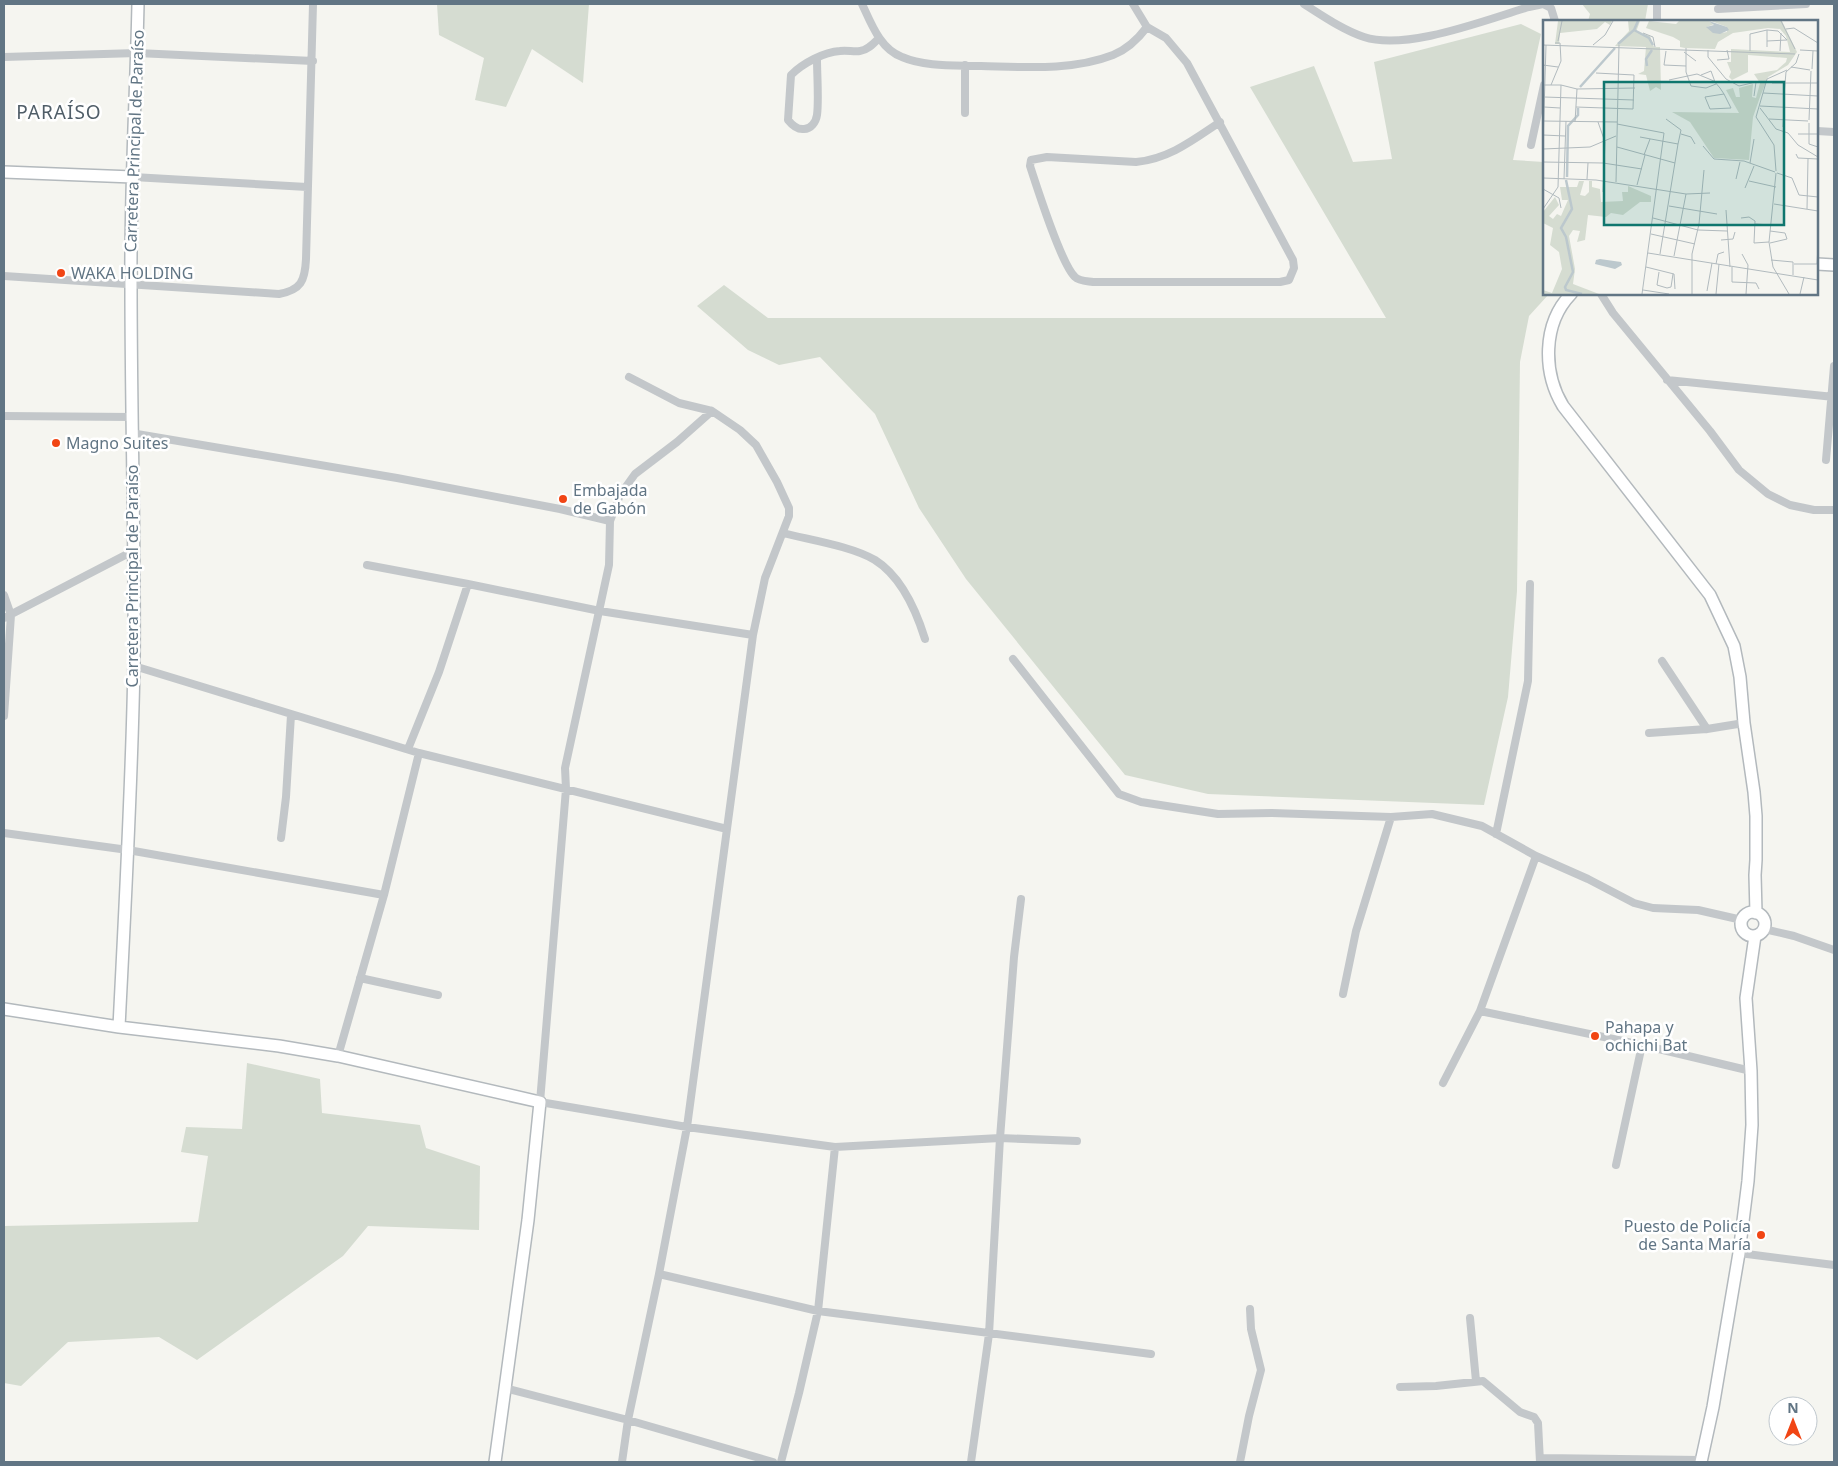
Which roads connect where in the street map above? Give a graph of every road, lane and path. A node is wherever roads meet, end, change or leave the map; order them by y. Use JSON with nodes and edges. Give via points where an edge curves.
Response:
{"nodes":[{"id":1,"x":138,"y":4,"type":"edge"},
{"id":2,"x":313,"y":4,"type":"edge"},
{"id":3,"x":862,"y":4,"type":"edge"},
{"id":4,"x":1304,"y":4,"type":"edge"},
{"id":5,"x":1656,"y":4,"type":"edge"},
{"id":6,"x":1806,"y":4,"type":"edge"},
{"id":7,"x":1135,"y":5,"type":"edge"},
{"id":8,"x":1718,"y":9,"type":"dead end"},
{"id":9,"x":1555,"y":20,"type":"edge"},
{"id":10,"x":1657,"y":20,"type":"edge"},
{"id":11,"x":1147,"y":27,"type":"junction"},
{"id":12,"x":879,"y":38,"type":"junction"},
{"id":13,"x":137,"y":52,"type":"junction"},
{"id":14,"x":4,"y":56,"type":"edge"},
{"id":15,"x":817,"y":59,"type":"junction"},
{"id":16,"x":312,"y":61,"type":"junction"},
{"id":17,"x":965,"y":66,"type":"junction"},
{"id":18,"x":1543,"y":90,"type":"edge"},
{"id":19,"x":964,"y":113,"type":"dead end"},
{"id":20,"x":1220,"y":122,"type":"junction"},
{"id":21,"x":1818,"y":131,"type":"edge"},
{"id":22,"x":1834,"y":132,"type":"edge"},
{"id":23,"x":1531,"y":145,"type":"dead end"},
{"id":24,"x":4,"y":172,"type":"edge"},
{"id":25,"x":133,"y":177,"type":"junction"},
{"id":26,"x":307,"y":187,"type":"junction"},
{"id":27,"x":1818,"y":264,"type":"edge"},
{"id":28,"x":1834,"y":265,"type":"edge"},
{"id":29,"x":4,"y":276,"type":"edge"},
{"id":30,"x":130,"y":284,"type":"junction"},
{"id":31,"x":1570,"y":295,"type":"edge"},
{"id":32,"x":1603,"y":295,"type":"edge"},
{"id":33,"x":1834,"y":366,"type":"edge"},
{"id":34,"x":629,"y":377,"type":"dead end"},
{"id":35,"x":1667,"y":380,"type":"junction"},
{"id":36,"x":1834,"y":397,"type":"edge"},
{"id":37,"x":712,"y":411,"type":"junction"},
{"id":38,"x":4,"y":416,"type":"edge"},
{"id":39,"x":132,"y":417,"type":"junction"},
{"id":40,"x":131,"y":433,"type":"junction"},
{"id":41,"x":1826,"y":460,"type":"dead end"},
{"id":42,"x":1834,"y":510,"type":"edge"},
{"id":43,"x":610,"y":521,"type":"junction"},
{"id":44,"x":783,"y":533,"type":"junction"},
{"id":45,"x":135,"y":550,"type":"junction"},
{"id":46,"x":367,"y":565,"type":"dead end"},
{"id":47,"x":468,"y":584,"type":"junction"},
{"id":48,"x":1530,"y":584,"type":"dead end"},
{"id":49,"x":4,"y":594,"type":"edge"},
{"id":50,"x":600,"y":612,"type":"junction"},
{"id":51,"x":8,"y":616,"type":"edge"},
{"id":52,"x":754,"y":635,"type":"junction"},
{"id":53,"x":925,"y":639,"type":"dead end"},
{"id":54,"x":1013,"y":659,"type":"dead end"},
{"id":55,"x":1662,"y":661,"type":"dead end"},
{"id":56,"x":134,"y":666,"type":"junction"},
{"id":57,"x":290,"y":715,"type":"junction"},
{"id":58,"x":4,"y":716,"type":"edge"},
{"id":59,"x":1744,"y":723,"type":"junction"},
{"id":60,"x":1707,"y":729,"type":"junction"},
{"id":61,"x":1649,"y":733,"type":"dead end"},
{"id":62,"x":408,"y":749,"type":"junction"},
{"id":63,"x":419,"y":753,"type":"junction"},
{"id":64,"x":566,"y":789,"type":"junction"},
{"id":65,"x":1391,"y":817,"type":"junction"},
{"id":66,"x":727,"y":829,"type":"junction"},
{"id":67,"x":4,"y":833,"type":"edge"},
{"id":68,"x":1496,"y":834,"type":"junction"},
{"id":69,"x":281,"y":838,"type":"dead end"},
{"id":70,"x":128,"y":850,"type":"junction"},
{"id":71,"x":1536,"y":856,"type":"junction"},
{"id":72,"x":384,"y":894,"type":"junction"},
{"id":73,"x":1021,"y":899,"type":"dead end"},
{"id":74,"x":1756,"y":913,"type":"junction"},
{"id":75,"x":1742,"y":920,"type":"junction"},
{"id":76,"x":1760,"y":933,"type":"junction"},
{"id":77,"x":1834,"y":950,"type":"edge"},
{"id":78,"x":360,"y":978,"type":"junction"},
{"id":79,"x":438,"y":994,"type":"dead end"},
{"id":80,"x":1343,"y":994,"type":"dead end"},
{"id":81,"x":4,"y":1008,"type":"edge"},
{"id":82,"x":1480,"y":1011,"type":"junction"},
{"id":83,"x":119,"y":1027,"type":"junction"},
{"id":84,"x":1642,"y":1045,"type":"junction"},
{"id":85,"x":338,"y":1056,"type":"junction"},
{"id":86,"x":1751,"y":1071,"type":"junction"},
{"id":87,"x":1443,"y":1083,"type":"dead end"},
{"id":88,"x":540,"y":1102,"type":"junction"},
{"id":89,"x":687,"y":1127,"type":"junction"},
{"id":90,"x":1000,"y":1138,"type":"junction"},
{"id":91,"x":1077,"y":1141,"type":"dead end"},
{"id":92,"x":834,"y":1147,"type":"junction"},
{"id":93,"x":1616,"y":1165,"type":"dead end"},
{"id":94,"x":1739,"y":1253,"type":"junction"},
{"id":95,"x":1834,"y":1265,"type":"edge"},
{"id":96,"x":659,"y":1274,"type":"junction"},
{"id":97,"x":1250,"y":1309,"type":"dead end"},
{"id":98,"x":818,"y":1311,"type":"junction"},
{"id":99,"x":1470,"y":1318,"type":"dead end"},
{"id":100,"x":989,"y":1334,"type":"junction"},
{"id":101,"x":1150,"y":1354,"type":"dead end"},
{"id":102,"x":1476,"y":1380,"type":"junction"},
{"id":103,"x":505,"y":1388,"type":"junction"},
{"id":104,"x":1400,"y":1388,"type":"dead end"},
{"id":105,"x":628,"y":1420,"type":"junction"},
{"id":106,"x":1540,"y":1460,"type":"edge"},
{"id":107,"x":1701,"y":1461,"type":"edge"},
{"id":108,"x":495,"y":1462,"type":"edge"},
{"id":109,"x":622,"y":1462,"type":"edge"},
{"id":110,"x":773,"y":1462,"type":"edge"},
{"id":111,"x":781,"y":1462,"type":"edge"},
{"id":112,"x":971,"y":1462,"type":"edge"},
{"id":113,"x":1240,"y":1462,"type":"edge"}],
"edges":[{"from":1,"to":13,"type":"street","name":"Carretera Principal de Paraíso"},
{"from":2,"to":16,"type":"street"},
{"from":3,"to":12,"type":"street"},
{"from":4,"to":9,"type":"street","via":[[1363,37],[1382,41],[1434,35],[1543,4],[1551,8]]},
{"from":5,"to":10,"type":"street"},
{"from":6,"to":8,"type":"street"},
{"from":7,"to":11,"type":"street"},
{"from":11,"to":17,"type":"street","via":[[1130,46],[1112,55],[1084,62],[1044,67]]},
{"from":11,"to":20,"type":"street","via":[[1166,38],[1187,63]]},
{"from":12,"to":15,"type":"street","via":[[860,52],[826,53]]},
{"from":12,"to":17,"type":"street","via":[[901,57],[924,63]]},
{"from":13,"to":14,"type":"street"},
{"from":13,"to":16,"type":"street"},
{"from":13,"to":25,"type":"street","name":"Carretera Principal de Paraíso"},
{"from":15,"to":15,"type":"street","via":[[800,67],[790,78],[788,120],[799,129],[806,130],[817,116]]},
{"from":16,"to":26,"type":"street"},
{"from":17,"to":19,"type":"street"},
{"from":18,"to":23,"type":"street"},
{"from":20,"to":20,"type":"street","via":[[1181,149],[1147,161],[1047,157],[1031,160],[1030,166],[1063,258],[1075,277],[1093,282],[1289,280],[1294,268],[1293,260]]},
{"from":21,"to":22,"type":"street"},
{"from":24,"to":25,"type":"street"},
{"from":25,"to":26,"type":"street"},
{"from":25,"to":30,"type":"street","name":"Carretera Principal de Paraíso"},
{"from":26,"to":30,"type":"street","via":[[305,273],[301,284],[292,292],[279,294]]},
{"from":27,"to":28,"type":"street"},
{"from":29,"to":30,"type":"street"},
{"from":30,"to":39,"type":"street","name":"Carretera Principal de Paraíso"},
{"from":31,"to":59,"type":"street","via":[[1557,313],[1550,340],[1549,367],[1556,394],[1710,594],[1738,660]]},
{"from":32,"to":35,"type":"street","via":[[1613,313]]},
{"from":33,"to":36,"type":"street"},
{"from":34,"to":37,"type":"street","via":[[679,403]]},
{"from":35,"to":36,"type":"street"},
{"from":35,"to":42,"type":"street","via":[[1738,470],[1755,485],[1790,506]]},
{"from":36,"to":41,"type":"street"},
{"from":37,"to":43,"type":"street","via":[[635,474],[620,495]]},
{"from":37,"to":44,"type":"street","via":[[756,445],[789,508]]},
{"from":38,"to":39,"type":"street"},
{"from":39,"to":40,"type":"street","name":"Carretera Principal de Paraíso"},
{"from":40,"to":43,"type":"street","via":[[397,478]]},
{"from":40,"to":45,"type":"street","name":"Carretera Principal de Paraíso"},
{"from":43,"to":50,"type":"street","via":[[609,565]]},
{"from":44,"to":52,"type":"street","via":[[765,578]]},
{"from":44,"to":53,"type":"street","via":[[857,552],[874,560],[894,577],[918,617]]},
{"from":45,"to":51,"type":"street"},
{"from":45,"to":56,"type":"street","name":"Carretera Principal de Paraíso"},
{"from":46,"to":47,"type":"street"},
{"from":47,"to":50,"type":"street"},
{"from":47,"to":62,"type":"street","via":[[439,672]]},
{"from":48,"to":68,"type":"street","via":[[1528,681]]},
{"from":49,"to":51,"type":"street"},
{"from":50,"to":52,"type":"street"},
{"from":50,"to":64,"type":"street","via":[[565,768]]},
{"from":51,"to":58,"type":"street"},
{"from":52,"to":66,"type":"street"},
{"from":54,"to":65,"type":"street","via":[[1119,794],[1141,802],[1218,814]]},
{"from":55,"to":60,"type":"street"},
{"from":56,"to":57,"type":"street"},
{"from":56,"to":70,"type":"street","name":"Carretera Principal de Paraíso"},
{"from":57,"to":62,"type":"street"},
{"from":57,"to":69,"type":"street"},
{"from":59,"to":60,"type":"street"},
{"from":59,"to":74,"type":"street","via":[[1756,816]]},
{"from":60,"to":61,"type":"street"},
{"from":62,"to":63,"type":"street"},
{"from":63,"to":64,"type":"street"},
{"from":63,"to":72,"type":"street"},
{"from":64,"to":66,"type":"street"},
{"from":64,"to":88,"type":"street"},
{"from":65,"to":68,"type":"street","via":[[1432,814],[1482,826]]},
{"from":65,"to":80,"type":"street","via":[[1356,931]]},
{"from":66,"to":89,"type":"street"},
{"from":67,"to":70,"type":"street"},
{"from":68,"to":71,"type":"street"},
{"from":70,"to":72,"type":"street"},
{"from":70,"to":83,"type":"street","name":"Carretera Principal de Paraíso"},
{"from":71,"to":75,"type":"street","via":[[1634,903],[1653,908],[1698,910]]},
{"from":71,"to":82,"type":"street"},
{"from":72,"to":78,"type":"street"},
{"from":73,"to":90,"type":"street"},
{"from":74,"to":75,"type":"street","via":[[1748,914]]},
{"from":74,"to":76,"type":"street","via":[[1763,917],[1765,925]]},
{"from":75,"to":76,"type":"street","via":[[1742,928],[1747,935]]},
{"from":76,"to":77,"type":"street","via":[[1794,936]]},
{"from":76,"to":86,"type":"street","via":[[1746,998]]},
{"from":78,"to":79,"type":"street"},
{"from":78,"to":85,"type":"street"},
{"from":81,"to":83,"type":"street"},
{"from":82,"to":84,"type":"street"},
{"from":82,"to":87,"type":"street"},
{"from":83,"to":85,"type":"street"},
{"from":84,"to":86,"type":"street"},
{"from":84,"to":93,"type":"street"},
{"from":85,"to":88,"type":"street"},
{"from":86,"to":94,"type":"street","via":[[1752,1125]]},
{"from":88,"to":89,"type":"street"},
{"from":88,"to":103,"type":"street"},
{"from":89,"to":92,"type":"street"},
{"from":89,"to":96,"type":"street"},
{"from":90,"to":91,"type":"street"},
{"from":90,"to":92,"type":"street"},
{"from":90,"to":100,"type":"street"},
{"from":92,"to":98,"type":"street"},
{"from":94,"to":95,"type":"street"},
{"from":94,"to":107,"type":"street"},
{"from":96,"to":98,"type":"street"},
{"from":96,"to":105,"type":"street"},
{"from":97,"to":113,"type":"street","via":[[1251,1329],[1261,1370]]},
{"from":98,"to":100,"type":"street"},
{"from":98,"to":111,"type":"street"},
{"from":99,"to":102,"type":"street"},
{"from":100,"to":101,"type":"street"},
{"from":100,"to":112,"type":"street"},
{"from":102,"to":104,"type":"street"},
{"from":102,"to":106,"type":"street","via":[[1483,1380],[1520,1412],[1534,1417],[1538,1423]]},
{"from":103,"to":105,"type":"street"},
{"from":103,"to":108,"type":"street"},
{"from":105,"to":109,"type":"street"},
{"from":105,"to":110,"type":"street"},
{"from":106,"to":107,"type":"street"}]}
